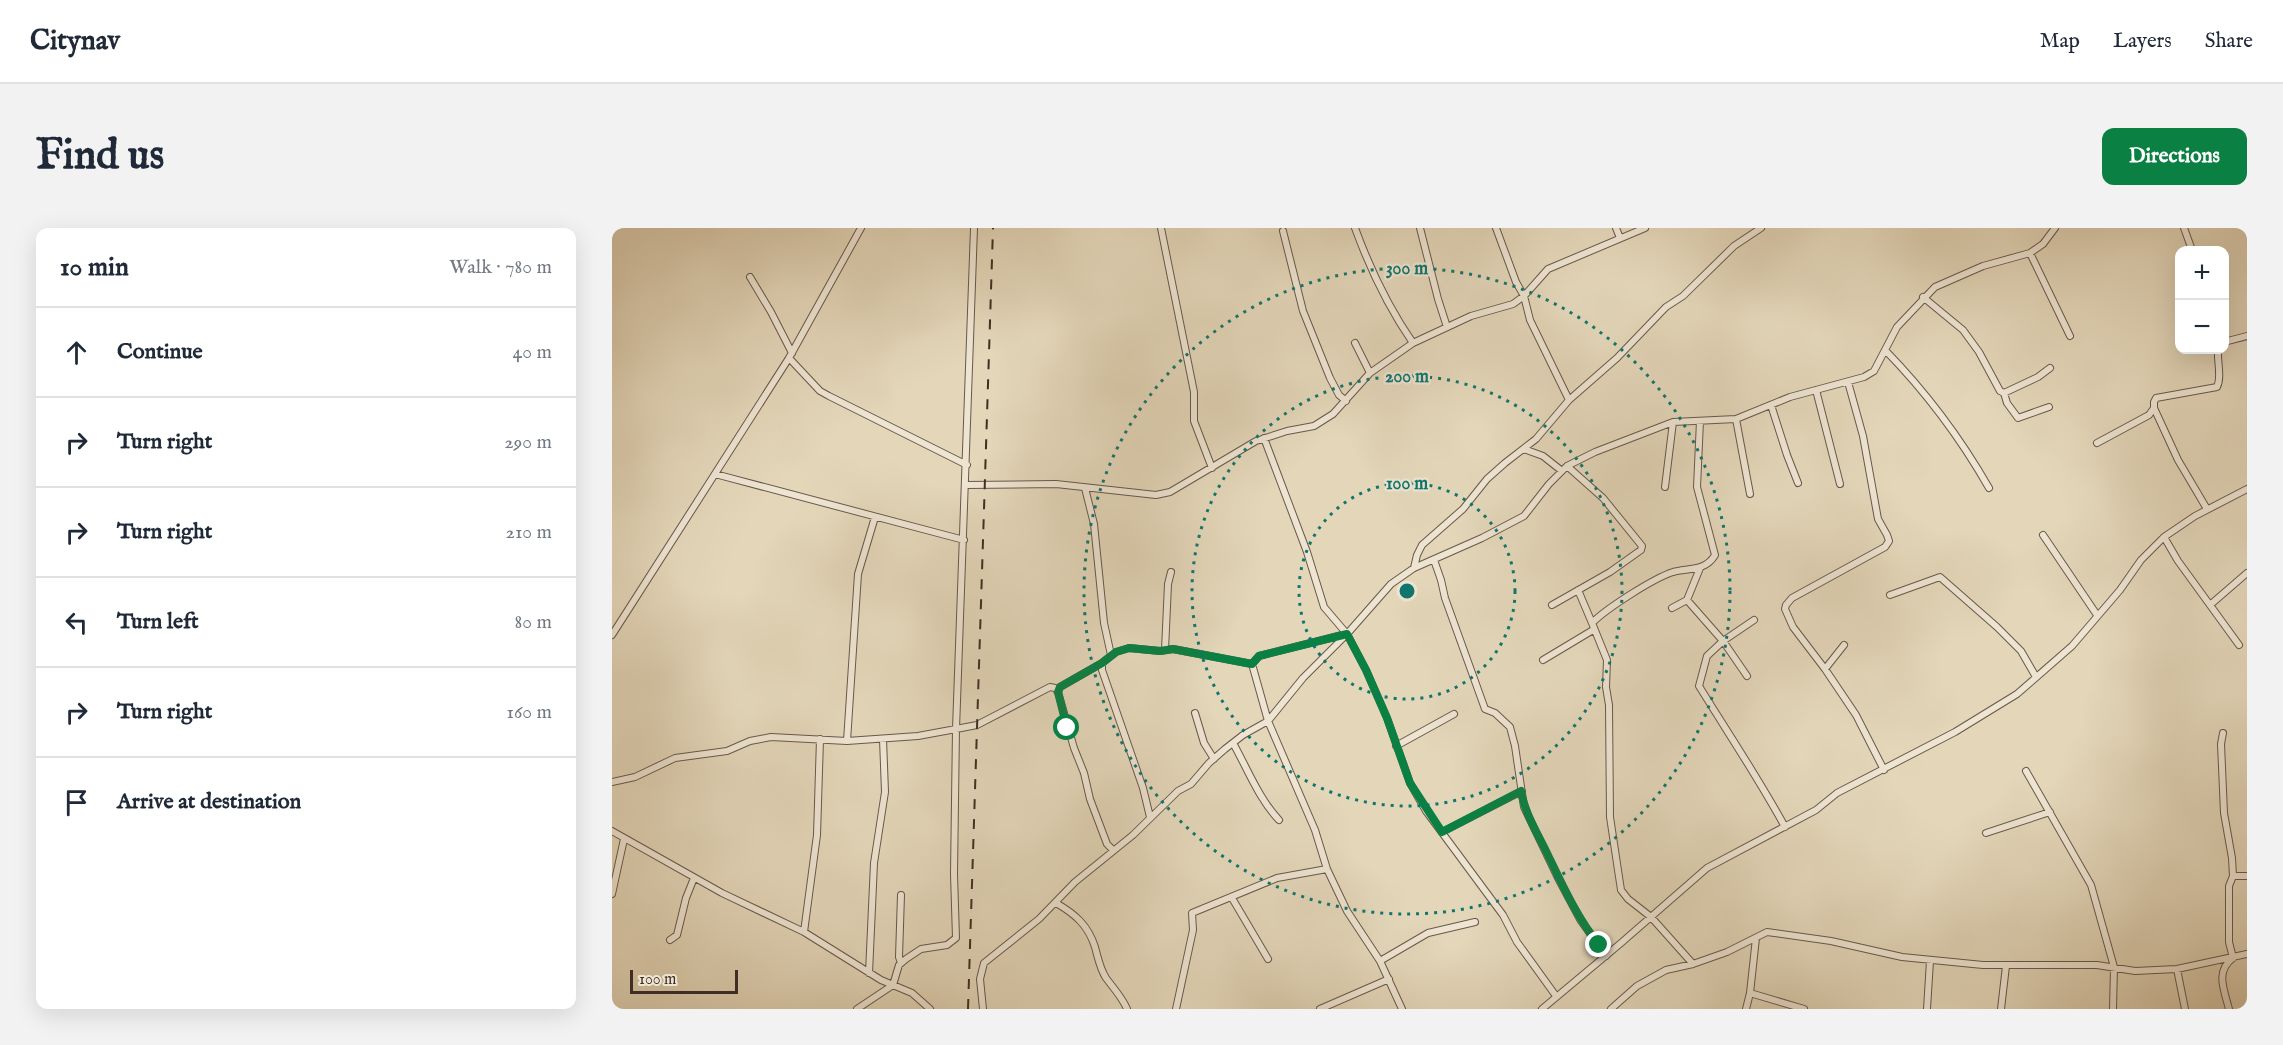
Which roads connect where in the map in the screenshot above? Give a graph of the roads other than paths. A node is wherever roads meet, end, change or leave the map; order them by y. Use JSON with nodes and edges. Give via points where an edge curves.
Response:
{"nodes":[{"id":1,"x":861,"y":228,"type":"edge"},
{"id":2,"x":974,"y":228,"type":"edge"},
{"id":3,"x":1161,"y":228,"type":"edge"},
{"id":4,"x":1355,"y":228,"type":"edge"},
{"id":5,"x":1420,"y":228,"type":"edge"},
{"id":6,"x":1496,"y":228,"type":"edge"},
{"id":7,"x":1616,"y":228,"type":"edge"},
{"id":8,"x":1645,"y":228,"type":"edge"},
{"id":9,"x":1761,"y":228,"type":"edge"},
{"id":10,"x":2055,"y":228,"type":"edge"},
{"id":11,"x":2184,"y":228,"type":"edge"},
{"id":12,"x":1283,"y":231,"type":"dead end"},
{"id":13,"x":1620,"y":238,"type":"junction"},
{"id":14,"x":2191,"y":246,"type":"edge"},
{"id":15,"x":2030,"y":253,"type":"junction"},
{"id":16,"x":750,"y":277,"type":"dead end"},
{"id":17,"x":1524,"y":296,"type":"junction"},
{"id":18,"x":1923,"y":297,"type":"junction"},
{"id":19,"x":1448,"y":327,"type":"junction"},
{"id":20,"x":2070,"y":336,"type":"dead end"},
{"id":21,"x":2247,"y":336,"type":"edge"},
{"id":22,"x":2229,"y":341,"type":"edge"},
{"id":23,"x":1355,"y":343,"type":"dead end"},
{"id":24,"x":1413,"y":343,"type":"junction"},
{"id":25,"x":1885,"y":350,"type":"junction"},
{"id":26,"x":2218,"y":354,"type":"edge"},
{"id":27,"x":790,"y":355,"type":"junction"},
{"id":28,"x":2050,"y":368,"type":"dead end"},
{"id":29,"x":1370,"y":373,"type":"junction"},
{"id":30,"x":1848,"y":382,"type":"junction"},
{"id":31,"x":1816,"y":390,"type":"junction"},
{"id":32,"x":2004,"y":393,"type":"junction"},
{"id":33,"x":1569,"y":400,"type":"junction"},
{"id":34,"x":1346,"y":401,"type":"junction"},
{"id":35,"x":1771,"y":405,"type":"junction"},
{"id":36,"x":2049,"y":407,"type":"dead end"},
{"id":37,"x":2154,"y":408,"type":"junction"},
{"id":38,"x":1736,"y":419,"type":"junction"},
{"id":39,"x":1700,"y":421,"type":"junction"},
{"id":40,"x":1673,"y":422,"type":"junction"},
{"id":41,"x":1264,"y":438,"type":"junction"},
{"id":42,"x":2097,"y":443,"type":"dead end"},
{"id":43,"x":1524,"y":449,"type":"junction"},
{"id":44,"x":967,"y":465,"type":"junction"},
{"id":45,"x":1212,"y":468,"type":"junction"},
{"id":46,"x":1565,"y":469,"type":"junction"},
{"id":47,"x":715,"y":474,"type":"junction"},
{"id":48,"x":1798,"y":483,"type":"dead end"},
{"id":49,"x":1840,"y":484,"type":"dead end"},
{"id":50,"x":966,"y":485,"type":"junction"},
{"id":51,"x":1665,"y":487,"type":"dead end"},
{"id":52,"x":1085,"y":488,"type":"junction"},
{"id":53,"x":1989,"y":488,"type":"dead end"},
{"id":54,"x":2247,"y":489,"type":"edge"},
{"id":55,"x":1750,"y":494,"type":"dead end"},
{"id":56,"x":2207,"y":509,"type":"junction"},
{"id":57,"x":875,"y":517,"type":"junction"},
{"id":58,"x":2043,"y":535,"type":"dead end"},
{"id":59,"x":2164,"y":537,"type":"junction"},
{"id":60,"x":964,"y":540,"type":"junction"},
{"id":61,"x":1434,"y":560,"type":"junction"},
{"id":62,"x":1414,"y":568,"type":"junction"},
{"id":63,"x":1701,"y":568,"type":"junction"},
{"id":64,"x":1171,"y":572,"type":"dead end"},
{"id":65,"x":2247,"y":573,"type":"edge"},
{"id":66,"x":1578,"y":590,"type":"junction"},
{"id":67,"x":1890,"y":595,"type":"dead end"},
{"id":68,"x":1686,"y":600,"type":"junction"},
{"id":69,"x":1552,"y":605,"type":"dead end"},
{"id":70,"x":2210,"y":605,"type":"junction"},
{"id":71,"x":1672,"y":608,"type":"dead end"},
{"id":72,"x":2097,"y":615,"type":"junction"},
{"id":73,"x":1754,"y":620,"type":"dead end"},
{"id":74,"x":1593,"y":626,"type":"junction"},
{"id":75,"x":1347,"y":634,"type":"junction"},
{"id":76,"x":612,"y":635,"type":"edge"},
{"id":77,"x":1724,"y":641,"type":"junction"},
{"id":78,"x":1844,"y":645,"type":"dead end"},
{"id":79,"x":2239,"y":645,"type":"dead end"},
{"id":80,"x":1165,"y":650,"type":"junction"},
{"id":81,"x":1111,"y":655,"type":"junction"},
{"id":82,"x":1543,"y":660,"type":"dead end"},
{"id":83,"x":1102,"y":663,"type":"junction"},
{"id":84,"x":1252,"y":664,"type":"junction"},
{"id":85,"x":1825,"y":669,"type":"junction"},
{"id":86,"x":1747,"y":676,"type":"dead end"},
{"id":87,"x":2036,"y":676,"type":"junction"},
{"id":88,"x":1058,"y":692,"type":"junction"},
{"id":89,"x":1195,"y":713,"type":"dead end"},
{"id":90,"x":1454,"y":714,"type":"dead end"},
{"id":91,"x":1268,"y":721,"type":"junction"},
{"id":92,"x":956,"y":729,"type":"junction"},
{"id":93,"x":2223,"y":733,"type":"dead end"},
{"id":94,"x":820,"y":739,"type":"junction"},
{"id":95,"x":883,"y":739,"type":"junction"},
{"id":96,"x":847,"y":741,"type":"junction"},
{"id":97,"x":1233,"y":743,"type":"junction"},
{"id":98,"x":1396,"y":746,"type":"junction"},
{"id":99,"x":1214,"y":759,"type":"junction"},
{"id":100,"x":1884,"y":770,"type":"junction"},
{"id":101,"x":2026,"y":771,"type":"dead end"},
{"id":102,"x":612,"y":782,"type":"edge"},
{"id":103,"x":1521,"y":791,"type":"junction"},
{"id":104,"x":2050,"y":812,"type":"junction"},
{"id":105,"x":1150,"y":817,"type":"junction"},
{"id":106,"x":1278,"y":820,"type":"dead end"},
{"id":107,"x":1785,"y":827,"type":"junction"},
{"id":108,"x":612,"y":831,"type":"edge"},
{"id":109,"x":1442,"y":832,"type":"junction"},
{"id":110,"x":1986,"y":833,"type":"dead end"},
{"id":111,"x":624,"y":838,"type":"junction"},
{"id":112,"x":1113,"y":850,"type":"junction"},
{"id":113,"x":1327,"y":869,"type":"junction"},
{"id":114,"x":2233,"y":876,"type":"junction"},
{"id":115,"x":2247,"y":876,"type":"edge"},
{"id":116,"x":694,"y":878,"type":"junction"},
{"id":117,"x":612,"y":894,"type":"edge"},
{"id":118,"x":901,"y":895,"type":"dead end"},
{"id":119,"x":1232,"y":898,"type":"junction"},
{"id":120,"x":1056,"y":903,"type":"junction"},
{"id":121,"x":1651,"y":917,"type":"junction"},
{"id":122,"x":1475,"y":922,"type":"dead end"},
{"id":123,"x":804,"y":932,"type":"junction"},
{"id":124,"x":1756,"y":938,"type":"junction"},
{"id":125,"x":670,"y":940,"type":"dead end"},
{"id":126,"x":2247,"y":954,"type":"edge"},
{"id":127,"x":1606,"y":956,"type":"junction"},
{"id":128,"x":2233,"y":958,"type":"junction"},
{"id":129,"x":1268,"y":959,"type":"dead end"},
{"id":130,"x":1380,"y":961,"type":"junction"},
{"id":131,"x":1930,"y":961,"type":"junction"},
{"id":132,"x":901,"y":963,"type":"junction"},
{"id":133,"x":1693,"y":964,"type":"junction"},
{"id":134,"x":2006,"y":966,"type":"junction"},
{"id":135,"x":2114,"y":967,"type":"junction"},
{"id":136,"x":2177,"y":969,"type":"junction"},
{"id":137,"x":869,"y":973,"type":"junction"},
{"id":138,"x":1389,"y":979,"type":"junction"},
{"id":139,"x":893,"y":985,"type":"junction"},
{"id":140,"x":1750,"y":993,"type":"junction"},
{"id":141,"x":1556,"y":996,"type":"junction"},
{"id":142,"x":857,"y":1009,"type":"edge"},
{"id":143,"x":930,"y":1009,"type":"edge"},
{"id":144,"x":983,"y":1009,"type":"edge"},
{"id":145,"x":1127,"y":1009,"type":"edge"},
{"id":146,"x":1176,"y":1009,"type":"edge"},
{"id":147,"x":1320,"y":1009,"type":"edge"},
{"id":148,"x":1402,"y":1009,"type":"edge"},
{"id":149,"x":1542,"y":1009,"type":"edge"},
{"id":150,"x":1611,"y":1009,"type":"edge"},
{"id":151,"x":1746,"y":1009,"type":"edge"},
{"id":152,"x":1804,"y":1009,"type":"edge"},
{"id":153,"x":1927,"y":1009,"type":"edge"},
{"id":154,"x":2001,"y":1009,"type":"edge"},
{"id":155,"x":2113,"y":1009,"type":"edge"},
{"id":156,"x":2185,"y":1009,"type":"edge"},
{"id":157,"x":2229,"y":1009,"type":"edge"}],
"edges":[{"from":1,"to":27,"type":"street"},
{"from":2,"to":44,"type":"street"},
{"from":3,"to":45,"type":"street","via":[[1194,392],[1194,421]]},
{"from":4,"to":24,"type":"street","via":[[1370,268]]},
{"from":5,"to":19,"type":"street"},
{"from":6,"to":17,"type":"street"},
{"from":7,"to":13,"type":"street"},
{"from":8,"to":13,"type":"street"},
{"from":9,"to":33,"type":"street","via":[[1734,246]]},
{"from":10,"to":15,"type":"street"},
{"from":11,"to":14,"type":"street"},
{"from":12,"to":34,"type":"street","via":[[1304,311],[1330,378]]},
{"from":13,"to":17,"type":"street","via":[[1548,269]]},
{"from":15,"to":18,"type":"street","via":[[1956,276]]},
{"from":15,"to":20,"type":"street"},
{"from":16,"to":27,"type":"street"},
{"from":17,"to":19,"type":"street","via":[[1513,304]]},
{"from":17,"to":33,"type":"street","via":[[1530,320]]},
{"from":18,"to":25,"type":"street","via":[[1897,327]]},
{"from":18,"to":32,"type":"street","via":[[1963,330]]},
{"from":19,"to":24,"type":"street"},
{"from":21,"to":22,"type":"street"},
{"from":23,"to":29,"type":"street"},
{"from":24,"to":29,"type":"street"},
{"from":25,"to":30,"type":"street","via":[[1874,371]]},
{"from":25,"to":53,"type":"street","via":[[1942,418]]},
{"from":26,"to":37,"type":"street","via":[[2217,387],[2156,398]]},
{"from":27,"to":44,"type":"street","via":[[829,396]]},
{"from":27,"to":47,"type":"street"},
{"from":28,"to":32,"type":"street"},
{"from":29,"to":34,"type":"street"},
{"from":30,"to":31,"type":"street"},
{"from":30,"to":85,"type":"street","via":[[1863,436],[1878,519],[1889,541],[1786,605],[1793,627]]},
{"from":31,"to":35,"type":"street"},
{"from":31,"to":49,"type":"street"},
{"from":32,"to":36,"type":"street","via":[[2018,418]]},
{"from":33,"to":43,"type":"street"},
{"from":34,"to":41,"type":"street","via":[[1314,426]]},
{"from":35,"to":38,"type":"street"},
{"from":35,"to":48,"type":"street"},
{"from":37,"to":42,"type":"street","via":[[2149,416]]},
{"from":37,"to":56,"type":"street"},
{"from":38,"to":39,"type":"street"},
{"from":38,"to":55,"type":"street"},
{"from":39,"to":40,"type":"street"},
{"from":39,"to":63,"type":"street","via":[[1697,487],[1715,555],[1711,563]]},
{"from":40,"to":46,"type":"street"},
{"from":40,"to":51,"type":"street"},
{"from":41,"to":45,"type":"street"},
{"from":41,"to":75,"type":"street","via":[[1324,607]]},
{"from":43,"to":46,"type":"street"},
{"from":43,"to":62,"type":"street","via":[[1496,471],[1463,509],[1422,545]]},
{"from":44,"to":50,"type":"street"},
{"from":45,"to":52,"type":"street","via":[[1183,486],[1156,495]]},
{"from":46,"to":61,"type":"street","via":[[1524,516]]},
{"from":46,"to":66,"type":"street","via":[[1603,498],[1642,546],[1610,572]]},
{"from":47,"to":57,"type":"street"},
{"from":47,"to":76,"type":"street"},
{"from":50,"to":52,"type":"street","via":[[1056,484]]},
{"from":50,"to":60,"type":"street"},
{"from":52,"to":81,"type":"street","via":[[1094,524]]},
{"from":54,"to":56,"type":"street"},
{"from":56,"to":59,"type":"street"},
{"from":57,"to":60,"type":"street"},
{"from":57,"to":96,"type":"street","via":[[858,574]]},
{"from":58,"to":72,"type":"street"},
{"from":59,"to":70,"type":"street"},
{"from":59,"to":72,"type":"street"},
{"from":60,"to":92,"type":"street"},
{"from":61,"to":62,"type":"street"},
{"from":61,"to":103,"type":"street","via":[[1485,709],[1496,713],[1512,734]]},
{"from":62,"to":75,"type":"street","via":[[1391,585]]},
{"from":63,"to":68,"type":"street"},
{"from":63,"to":74,"type":"street","via":[[1670,573],[1656,580],[1617,604]]},
{"from":64,"to":80,"type":"street"},
{"from":65,"to":70,"type":"street"},
{"from":66,"to":69,"type":"street"},
{"from":66,"to":74,"type":"street"},
{"from":67,"to":87,"type":"street","via":[[1940,577],[2013,643]]},
{"from":68,"to":71,"type":"street"},
{"from":68,"to":77,"type":"street"},
{"from":70,"to":79,"type":"street"},
{"from":72,"to":87,"type":"street","via":[[2072,646]]},
{"from":73,"to":77,"type":"street"},
{"from":74,"to":82,"type":"street"},
{"from":74,"to":121,"type":"street","via":[[1607,660],[1610,817],[1621,890]]},
{"from":75,"to":84,"type":"street","via":[[1259,656]]},
{"from":75,"to":91,"type":"street"},
{"from":75,"to":98,"type":"street"},
{"from":77,"to":86,"type":"street"},
{"from":77,"to":107,"type":"street","via":[[1707,656],[1699,686]]},
{"from":78,"to":85,"type":"street"},
{"from":80,"to":81,"type":"street","via":[[1129,648]]},
{"from":80,"to":84,"type":"street"},
{"from":81,"to":83,"type":"street"},
{"from":83,"to":88,"type":"street","via":[[1065,682]]},
{"from":83,"to":105,"type":"street"},
{"from":84,"to":91,"type":"street"},
{"from":85,"to":100,"type":"street","via":[[1856,715]]},
{"from":87,"to":100,"type":"street","via":[[2017,694]]},
{"from":88,"to":92,"type":"street","via":[[1050,687],[977,725]]},
{"from":88,"to":112,"type":"street","via":[[1090,799],[1107,844]]},
{"from":89,"to":99,"type":"street","via":[[1204,743]]},
{"from":90,"to":98,"type":"street"},
{"from":91,"to":97,"type":"street"},
{"from":91,"to":113,"type":"street","via":[[1315,830]]},
{"from":92,"to":95,"type":"street"},
{"from":92,"to":132,"type":"street","via":[[956,938],[947,945],[921,949]]},
{"from":93,"to":114,"type":"street","via":[[2224,813]]},
{"from":94,"to":96,"type":"street"},
{"from":94,"to":102,"type":"street","via":[[771,737],[750,741],[727,752],[675,758],[635,777]]},
{"from":94,"to":123,"type":"street","via":[[817,835]]},
{"from":95,"to":96,"type":"street"},
{"from":95,"to":137,"type":"street","via":[[885,792],[874,863]]},
{"from":97,"to":99,"type":"street"},
{"from":97,"to":106,"type":"street","via":[[1266,806]]},
{"from":98,"to":109,"type":"street","via":[[1410,783]]},
{"from":99,"to":105,"type":"street","via":[[1191,784]]},
{"from":100,"to":107,"type":"street","via":[[1837,793]]},
{"from":101,"to":104,"type":"street"},
{"from":103,"to":109,"type":"street"},
{"from":103,"to":127,"type":"street","via":[[1524,807],[1558,878]]},
{"from":104,"to":110,"type":"street"},
{"from":104,"to":135,"type":"street","via":[[2091,885]]},
{"from":105,"to":112,"type":"street"},
{"from":107,"to":121,"type":"street","via":[[1707,868]]},
{"from":108,"to":111,"type":"street"},
{"from":109,"to":141,"type":"street"},
{"from":111,"to":116,"type":"street"},
{"from":111,"to":117,"type":"street"},
{"from":112,"to":120,"type":"street"},
{"from":113,"to":119,"type":"street","via":[[1276,878]]},
{"from":113,"to":130,"type":"street","via":[[1347,911]]},
{"from":114,"to":115,"type":"street"},
{"from":114,"to":128,"type":"street","via":[[2229,886],[2229,942]]},
{"from":116,"to":123,"type":"street"},
{"from":116,"to":125,"type":"street","via":[[677,934]]},
{"from":118,"to":132,"type":"street"},
{"from":119,"to":129,"type":"street"},
{"from":119,"to":146,"type":"street","via":[[1192,913],[1193,930]]},
{"from":120,"to":144,"type":"street","via":[[984,963],[980,979]]},
{"from":120,"to":145,"type":"street","via":[[1074,913],[1085,926],[1106,978]]},
{"from":121,"to":127,"type":"street"},
{"from":121,"to":133,"type":"street"},
{"from":122,"to":130,"type":"street","via":[[1428,933]]},
{"from":123,"to":137,"type":"street"},
{"from":124,"to":131,"type":"street","via":[[1767,932]]},
{"from":124,"to":133,"type":"street"},
{"from":124,"to":140,"type":"street"},
{"from":126,"to":128,"type":"street"},
{"from":127,"to":141,"type":"street"},
{"from":128,"to":136,"type":"street"},
{"from":128,"to":157,"type":"street","via":[[2222,970]]},
{"from":130,"to":138,"type":"street"},
{"from":131,"to":134,"type":"street"},
{"from":131,"to":153,"type":"street"},
{"from":132,"to":139,"type":"street"},
{"from":133,"to":150,"type":"street","via":[[1666,970],[1637,986]]},
{"from":134,"to":135,"type":"street"},
{"from":134,"to":154,"type":"street"},
{"from":135,"to":136,"type":"street","via":[[2135,971]]},
{"from":135,"to":155,"type":"street"},
{"from":136,"to":156,"type":"street"},
{"from":137,"to":139,"type":"street"},
{"from":138,"to":147,"type":"street"},
{"from":138,"to":148,"type":"street"},
{"from":139,"to":142,"type":"street"},
{"from":139,"to":143,"type":"street","via":[[912,993]]},
{"from":140,"to":151,"type":"street"},
{"from":140,"to":152,"type":"street"},
{"from":141,"to":149,"type":"street"}]}
